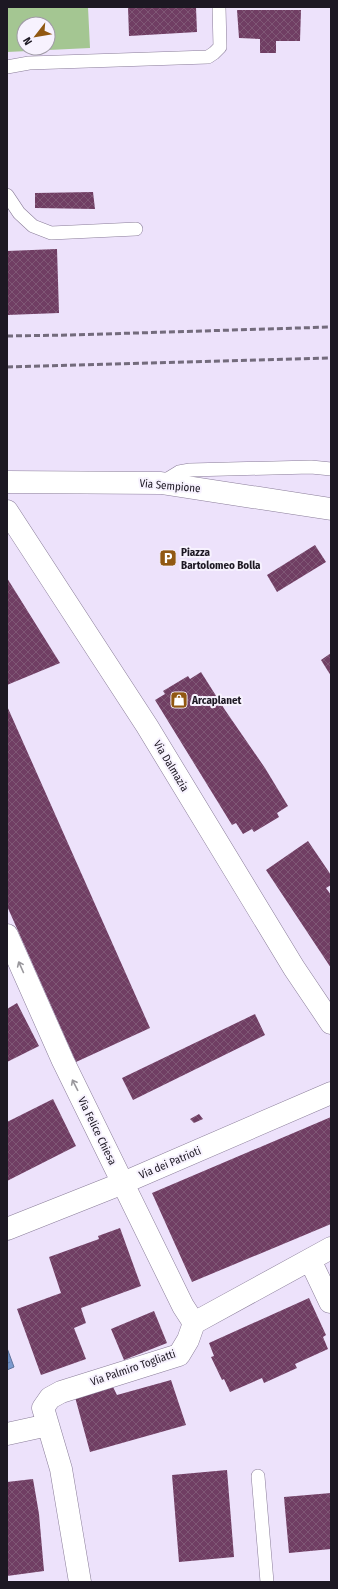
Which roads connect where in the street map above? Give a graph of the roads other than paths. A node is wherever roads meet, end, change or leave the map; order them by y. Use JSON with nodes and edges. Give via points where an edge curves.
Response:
{"nodes":[{"id":1,"x":219,"y":7,"type":"edge"},
{"id":2,"x":7,"y":67,"type":"edge"},
{"id":3,"x":7,"y":195,"type":"edge"},
{"id":4,"x":136,"y":229,"type":"dead end"},
{"id":5,"x":331,"y":469,"type":"edge"},
{"id":6,"x":7,"y":482,"type":"edge"},
{"id":7,"x":161,"y":483,"type":"junction"},
{"id":8,"x":331,"y":508,"type":"edge"},
{"id":9,"x":7,"y":511,"type":"edge"},
{"id":10,"x":7,"y":935,"type":"edge"},
{"id":11,"x":331,"y":1023,"type":"edge"},
{"id":12,"x":331,"y":1093,"type":"edge"},
{"id":13,"x":123,"y":1183,"type":"junction"},
{"id":14,"x":7,"y":1229,"type":"edge"},
{"id":15,"x":331,"y":1248,"type":"edge"},
{"id":16,"x":310,"y":1260,"type":"junction"},
{"id":17,"x":330,"y":1302,"type":"dead end"},
{"id":18,"x":194,"y":1323,"type":"junction"},
{"id":19,"x":48,"y":1425,"type":"junction"},
{"id":20,"x":7,"y":1434,"type":"edge"},
{"id":21,"x":258,"y":1476,"type":"dead end"},
{"id":22,"x":80,"y":1582,"type":"edge"},
{"id":23,"x":267,"y":1582,"type":"edge"}],
"edges":[{"from":1,"to":2,"type":"lane","via":[[220,47],[208,57],[29,63]]},
{"from":3,"to":4,"type":"lane","via":[[19,213],[34,226],[51,233]]},
{"from":5,"to":7,"type":"lane","via":[[190,470],[179,472]]},
{"from":6,"to":7,"type":"street","name":"Via Sempione"},
{"from":7,"to":8,"type":"street","name":"Via Sempione"},
{"from":9,"to":11,"type":"street","name":"Via Dalmazia","via":[[147,726],[294,968]]},
{"from":13,"to":10,"type":"street","name":"Via Felice Chiesa","one_way":true,"via":[[63,1061]]},
{"from":12,"to":13,"type":"street","name":"Via dei Patrioti"},
{"from":13,"to":14,"type":"street","name":"Via dei Patrioti"},
{"from":13,"to":18,"type":"street","name":"Via Felice Chiesa","via":[[183,1306]]},
{"from":15,"to":16,"type":"street"},
{"from":16,"to":17,"type":"street"},
{"from":16,"to":18,"type":"street"},
{"from":18,"to":19,"type":"street","name":"Via Palmiro Togliatti","via":[[179,1355],[61,1392],[50,1398],[43,1408]]},
{"from":19,"to":20,"type":"street"},
{"from":19,"to":22,"type":"street","via":[[61,1469]]},
{"from":21,"to":23,"type":"lane"}]}
